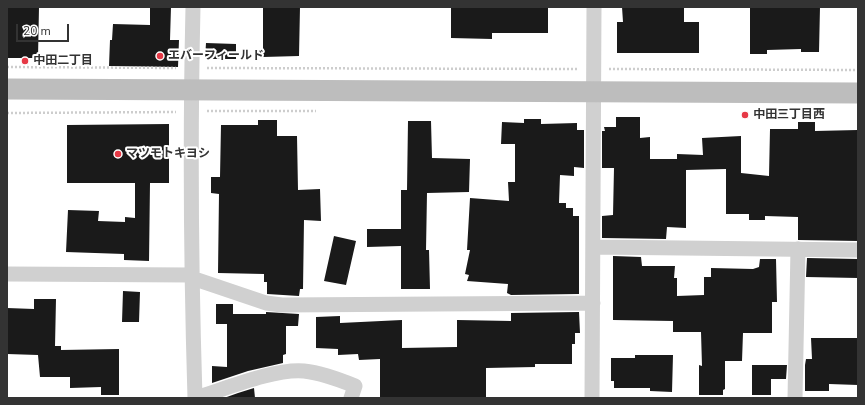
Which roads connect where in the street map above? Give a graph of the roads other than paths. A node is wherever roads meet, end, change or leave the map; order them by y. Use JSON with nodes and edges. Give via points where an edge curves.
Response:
{"nodes":[{"id":1,"x":193,"y":7,"type":"edge"},
{"id":2,"x":594,"y":7,"type":"edge"},
{"id":3,"x":7,"y":89,"type":"edge"},
{"id":4,"x":594,"y":90,"type":"junction"},
{"id":5,"x":191,"y":91,"type":"junction"},
{"id":6,"x":858,"y":92,"type":"edge"},
{"id":7,"x":594,"y":247,"type":"junction"},
{"id":8,"x":798,"y":249,"type":"junction"},
{"id":9,"x":858,"y":250,"type":"edge"},
{"id":10,"x":7,"y":274,"type":"edge"},
{"id":11,"x":192,"y":277,"type":"junction"},
{"id":12,"x":593,"y":302,"type":"junction"},
{"id":13,"x":196,"y":398,"type":"edge"},
{"id":14,"x":351,"y":398,"type":"edge"},
{"id":15,"x":592,"y":398,"type":"edge"},
{"id":16,"x":795,"y":398,"type":"edge"}],
"edges":[{"from":1,"to":5,"type":"street"},
{"from":2,"to":4,"type":"street"},
{"from":3,"to":5,"type":"street"},
{"from":4,"to":5,"type":"street"},
{"from":4,"to":6,"type":"street"},
{"from":4,"to":7,"type":"street"},
{"from":5,"to":11,"type":"street"},
{"from":7,"to":8,"type":"street"},
{"from":7,"to":12,"type":"street"},
{"from":8,"to":9,"type":"street"},
{"from":8,"to":16,"type":"street"},
{"from":10,"to":11,"type":"street"},
{"from":11,"to":12,"type":"street","via":[[266,303],[282,305]]},
{"from":11,"to":13,"type":"street"},
{"from":12,"to":15,"type":"street"},
{"from":13,"to":14,"type":"street","via":[[268,375],[302,371],[323,374],[355,386]]}]}
